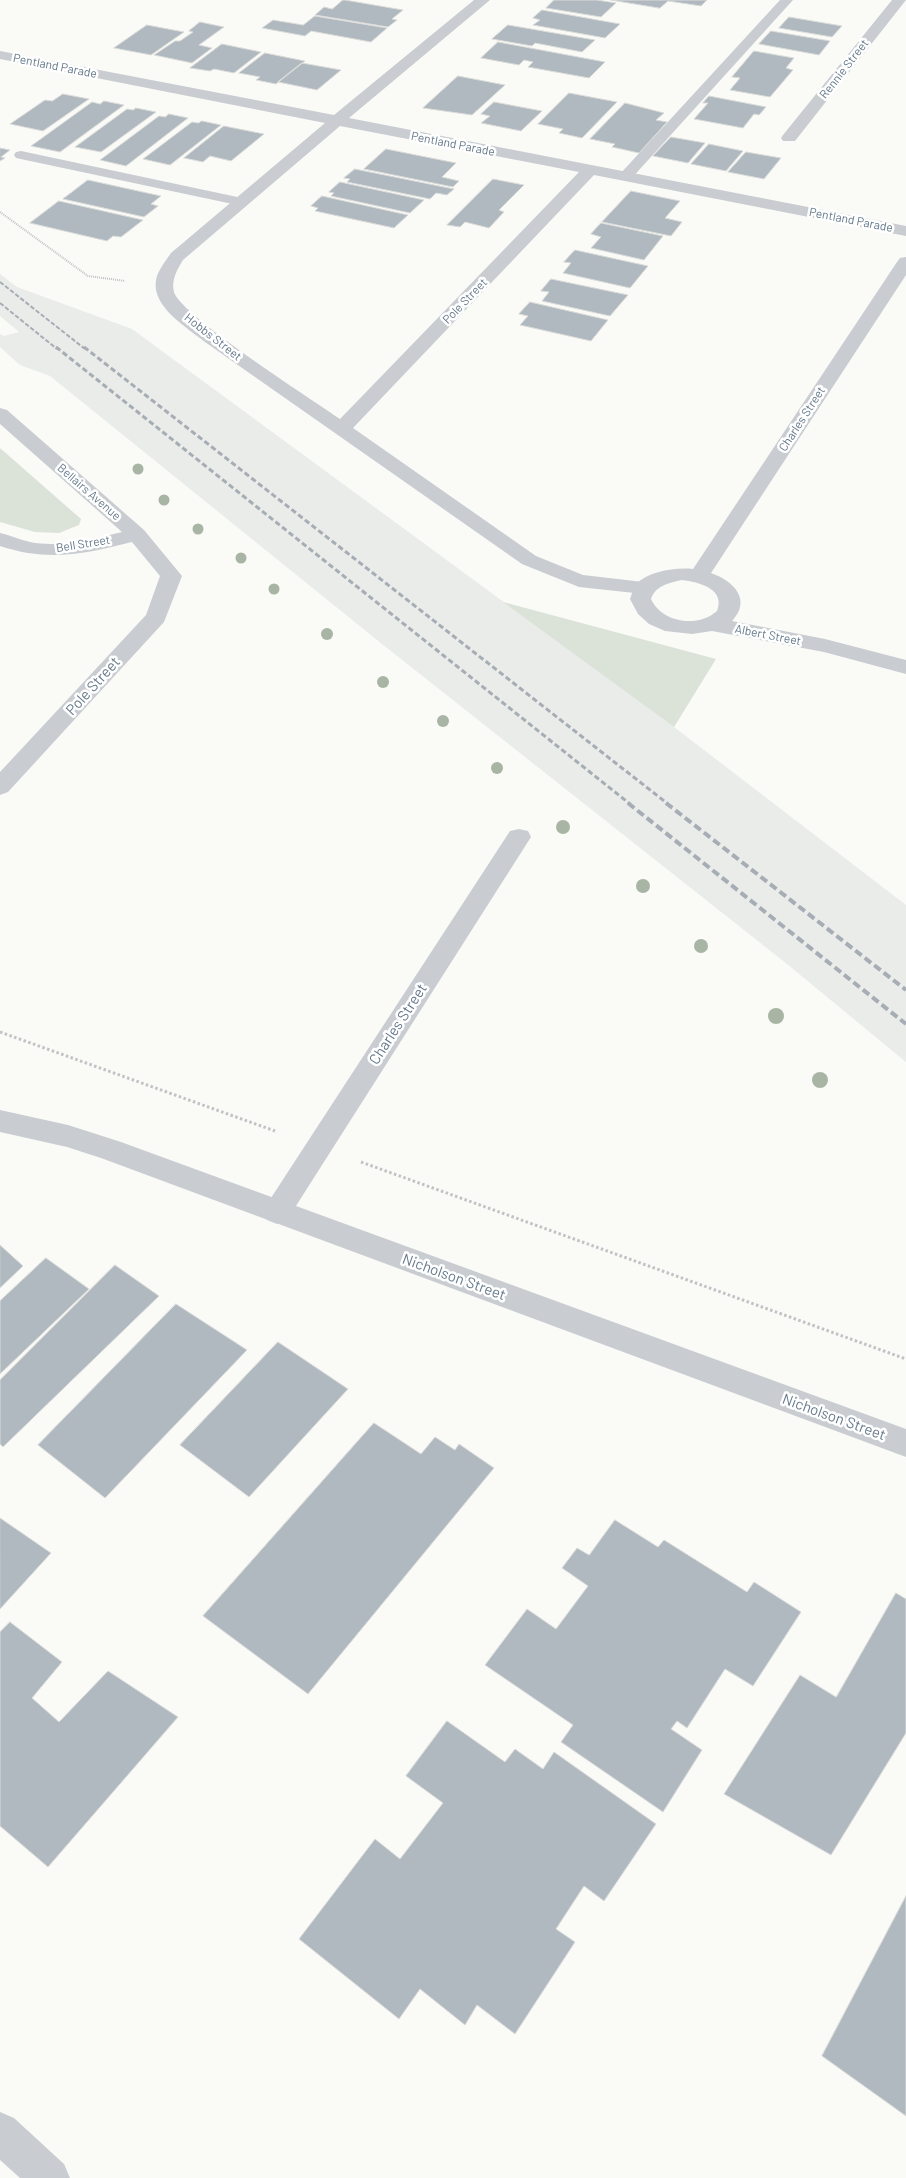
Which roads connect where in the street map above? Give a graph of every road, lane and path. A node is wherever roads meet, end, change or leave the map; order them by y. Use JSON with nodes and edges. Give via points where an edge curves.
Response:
{"nodes":[{"id":1,"x":483,"y":0,"type":"edge"},
{"id":2,"x":787,"y":0,"type":"edge"},
{"id":3,"x":899,"y":0,"type":"edge"},
{"id":4,"x":0,"y":56,"type":"edge"},
{"id":5,"x":335,"y":121,"type":"junction"},
{"id":6,"x":789,"y":138,"type":"dead end"},
{"id":7,"x":21,"y":155,"type":"dead end"},
{"id":8,"x":589,"y":171,"type":"junction"},
{"id":9,"x":625,"y":177,"type":"junction"},
{"id":10,"x":242,"y":202,"type":"junction"},
{"id":11,"x":0,"y":212,"type":"edge"},
{"id":12,"x":906,"y":231,"type":"edge"},
{"id":13,"x":906,"y":262,"type":"edge"},
{"id":14,"x":163,"y":286,"type":"junction"},
{"id":15,"x":0,"y":414,"type":"edge"},
{"id":16,"x":341,"y":430,"type":"junction"},
{"id":17,"x":138,"y":534,"type":"junction"},
{"id":18,"x":0,"y":539,"type":"edge"},
{"id":19,"x":171,"y":576,"type":"joint"},
{"id":20,"x":699,"y":576,"type":"junction"},
{"id":21,"x":644,"y":588,"type":"junction"},
{"id":22,"x":731,"y":608,"type":"junction"},
{"id":23,"x":712,"y":624,"type":"junction"},
{"id":24,"x":825,"y":646,"type":"junction"},
{"id":25,"x":906,"y":667,"type":"edge"},
{"id":26,"x":0,"y":787,"type":"edge"},
{"id":27,"x":520,"y":837,"type":"dead end"},
{"id":28,"x":0,"y":1032,"type":"edge"},
{"id":29,"x":0,"y":1121,"type":"edge"},
{"id":30,"x":281,"y":1133,"type":"dead end"},
{"id":31,"x":355,"y":1160,"type":"dead end"},
{"id":32,"x":277,"y":1212,"type":"junction"},
{"id":33,"x":906,"y":1359,"type":"edge"},
{"id":34,"x":906,"y":1443,"type":"edge"},
{"id":35,"x":0,"y":2132,"type":"edge"},
{"id":36,"x":50,"y":2178,"type":"edge"}],
"edges":[{"from":1,"to":5,"type":"street"},
{"from":2,"to":9,"type":"lane"},
{"from":3,"to":6,"type":"street","name":"Rennie Street"},
{"from":4,"to":5,"type":"street","name":"Pentland Parade"},
{"from":5,"to":8,"type":"street","name":"Pentland Parade"},
{"from":5,"to":10,"type":"street"},
{"from":7,"to":10,"type":"lane"},
{"from":8,"to":9,"type":"street","name":"Pentland Parade"},
{"from":8,"to":16,"type":"street","name":"Pole Street"},
{"from":9,"to":12,"type":"street","name":"Pentland Parade"},
{"from":10,"to":14,"type":"street","via":[[178,257],[164,276]]},
{"from":11,"to":14,"type":"path","via":[[88,276]]},
{"from":13,"to":20,"type":"street","name":"Charles Street"},
{"from":14,"to":16,"type":"street","name":"Hobbs Street","via":[[172,304],[211,338]]},
{"from":15,"to":17,"type":"street","name":"Bellairs Avenue"},
{"from":16,"to":21,"type":"street","name":"Hobbs Street","via":[[529,560],[579,581]]},
{"from":17,"to":18,"type":"street","name":"Bell Street","via":[[54,550],[30,548]]},
{"from":17,"to":19,"type":"street","name":"Bellairs Avenue"},
{"from":19,"to":26,"type":"street","name":"Pole Street","via":[[156,617]]},
{"from":20,"to":21,"type":"street","via":[[667,576]]},
{"from":20,"to":22,"type":"street","via":[[724,589],[731,598]]},
{"from":21,"to":23,"type":"street","via":[[640,598],[642,607],[650,617],[663,624],[696,628]]},
{"from":22,"to":23,"type":"street"},
{"from":22,"to":24,"type":"street","name":"Albert Street"},
{"from":23,"to":24,"type":"street","name":"Albert Street"},
{"from":24,"to":25,"type":"street","name":"Albert Street"},
{"from":27,"to":32,"type":"street","name":"Charles Street"},
{"from":28,"to":30,"type":"path"},
{"from":29,"to":32,"type":"street","name":"Nicholson Street","via":[[68,1136],[111,1150]]},
{"from":31,"to":33,"type":"path"},
{"from":32,"to":34,"type":"street","name":"Nicholson Street"},
{"from":35,"to":36,"type":"street"}]}
